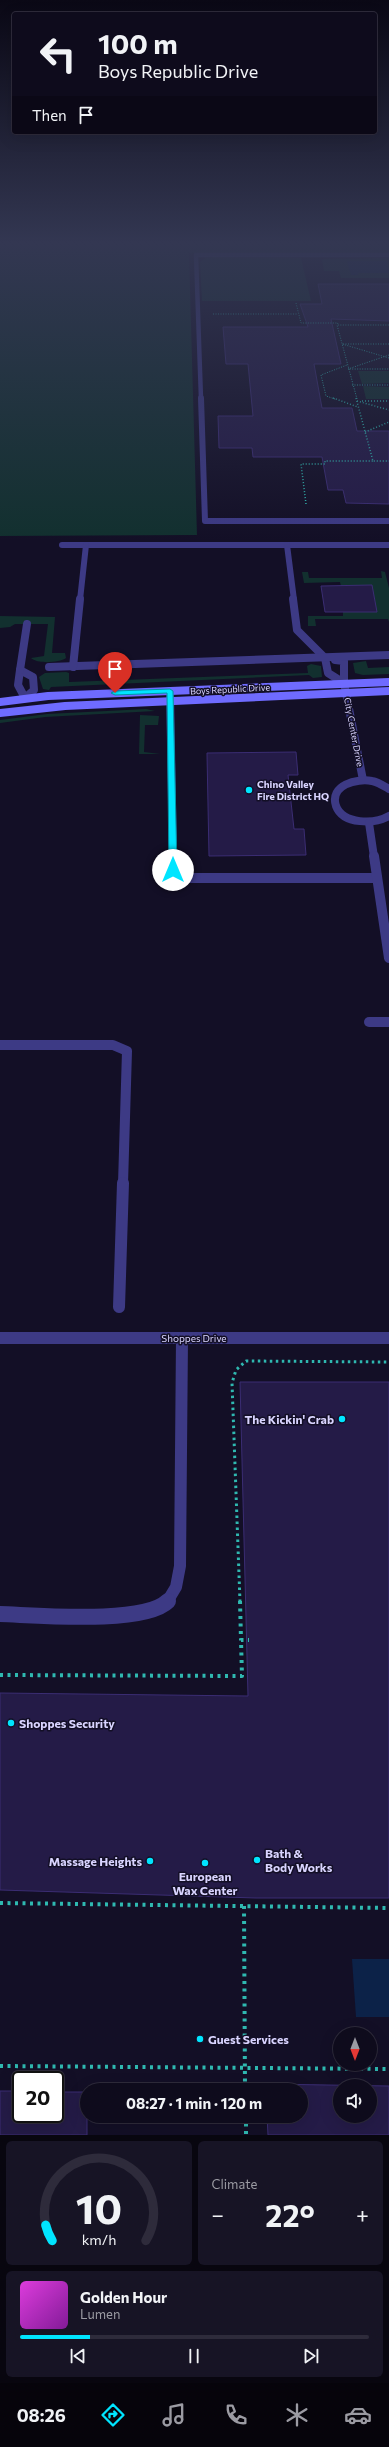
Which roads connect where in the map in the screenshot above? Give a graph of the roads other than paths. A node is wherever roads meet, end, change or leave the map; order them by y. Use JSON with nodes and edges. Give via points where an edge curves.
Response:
{"nodes":[{"id":1,"x":198,"y":341,"type":"edge"},
{"id":2,"x":389,"y":520,"type":"edge"},
{"id":3,"x":62,"y":545,"type":"dead end"},
{"id":4,"x":86,"y":545,"type":"junction"},
{"id":5,"x":287,"y":545,"type":"junction"},
{"id":6,"x":389,"y":545,"type":"edge"},
{"id":7,"x":27,"y":624,"type":"dead end"},
{"id":8,"x":389,"y":655,"type":"edge"},
{"id":9,"x":325,"y":658,"type":"junction"},
{"id":10,"x":49,"y":667,"type":"dead end"},
{"id":11,"x":73,"y":667,"type":"junction"},
{"id":12,"x":20,"y":670,"type":"junction"},
{"id":13,"x":389,"y":682,"type":"edge"},
{"id":14,"x":344,"y":683,"type":"junction"},
{"id":15,"x":170,"y":691,"type":"junction"},
{"id":16,"x":389,"y":691,"type":"edge"},
{"id":17,"x":346,"y":693,"type":"junction"},
{"id":18,"x":25,"y":698,"type":"junction"},
{"id":19,"x":171,"y":701,"type":"junction"},
{"id":20,"x":0,"y":702,"type":"edge"},
{"id":21,"x":0,"y":713,"type":"edge"},
{"id":22,"x":363,"y":780,"type":"junction"},
{"id":23,"x":389,"y":789,"type":"edge"},
{"id":24,"x":389,"y":816,"type":"edge"},
{"id":25,"x":369,"y":823,"type":"junction"},
{"id":26,"x":377,"y":878,"type":"junction"},
{"id":27,"x":389,"y":958,"type":"edge"},
{"id":28,"x":369,"y":1022,"type":"dead end"},
{"id":29,"x":389,"y":1022,"type":"edge"},
{"id":30,"x":0,"y":1045,"type":"edge"},
{"id":31,"x":119,"y":1307,"type":"dead end"},
{"id":32,"x":0,"y":1338,"type":"edge"},
{"id":33,"x":182,"y":1338,"type":"junction"},
{"id":34,"x":389,"y":1338,"type":"edge"},
{"id":35,"x":0,"y":1614,"type":"edge"}],
"edges":[{"from":1,"to":2,"type":"street","via":[[206,521]]},
{"from":3,"to":4,"type":"street"},
{"from":4,"to":5,"type":"street"},
{"from":4,"to":11,"type":"street"},
{"from":5,"to":6,"type":"street"},
{"from":5,"to":9,"type":"street","via":[[298,630]]},
{"from":7,"to":12,"type":"street"},
{"from":8,"to":9,"type":"street"},
{"from":9,"to":11,"type":"street"},
{"from":9,"to":14,"type":"street","via":[[328,672]]},
{"from":9,"to":14,"type":"street","name":"City Center Drive","via":[[344,661]]},
{"from":10,"to":11,"type":"street"},
{"from":12,"to":18,"type":"street","via":[[17,677],[20,691]]},
{"from":12,"to":18,"type":"street","via":[[33,677],[34,690]]},
{"from":13,"to":14,"type":"main road","name":"Boys Republic Drive"},
{"from":14,"to":15,"type":"main road","name":"Boys Republic Drive"},
{"from":14,"to":17,"type":"street","name":"City Center Drive"},
{"from":15,"to":18,"type":"main road","name":"Boys Republic Drive"},
{"from":15,"to":19,"type":"street"},
{"from":16,"to":17,"type":"main road","name":"Boys Republic Drive"},
{"from":17,"to":19,"type":"main road","name":"Boys Republic Drive"},
{"from":17,"to":22,"type":"street","name":"City Center Drive"},
{"from":18,"to":20,"type":"main road","name":"Boys Republic Drive"},
{"from":19,"to":21,"type":"main road","name":"Boys Republic Drive","via":[[65,706]]},
{"from":19,"to":26,"type":"street","via":[[173,870],[178,875],[186,878]]},
{"from":22,"to":23,"type":"street","name":"City Center Drive","via":[[371,780]]},
{"from":22,"to":25,"type":"street","name":"City Center Drive","via":[[343,785],[336,791],[334,799],[344,815]]},
{"from":24,"to":25,"type":"street"},
{"from":25,"to":26,"type":"street"},
{"from":26,"to":27,"type":"street"},
{"from":28,"to":29,"type":"street"},
{"from":30,"to":31,"type":"street","via":[[113,1045],[127,1051]]},
{"from":32,"to":33,"type":"street","name":"Shoppes Drive"},
{"from":33,"to":34,"type":"street","name":"Shoppes Drive"},
{"from":33,"to":35,"type":"street","via":[[180,1566],[178,1582],[170,1598],[155,1610],[133,1614]]}]}
